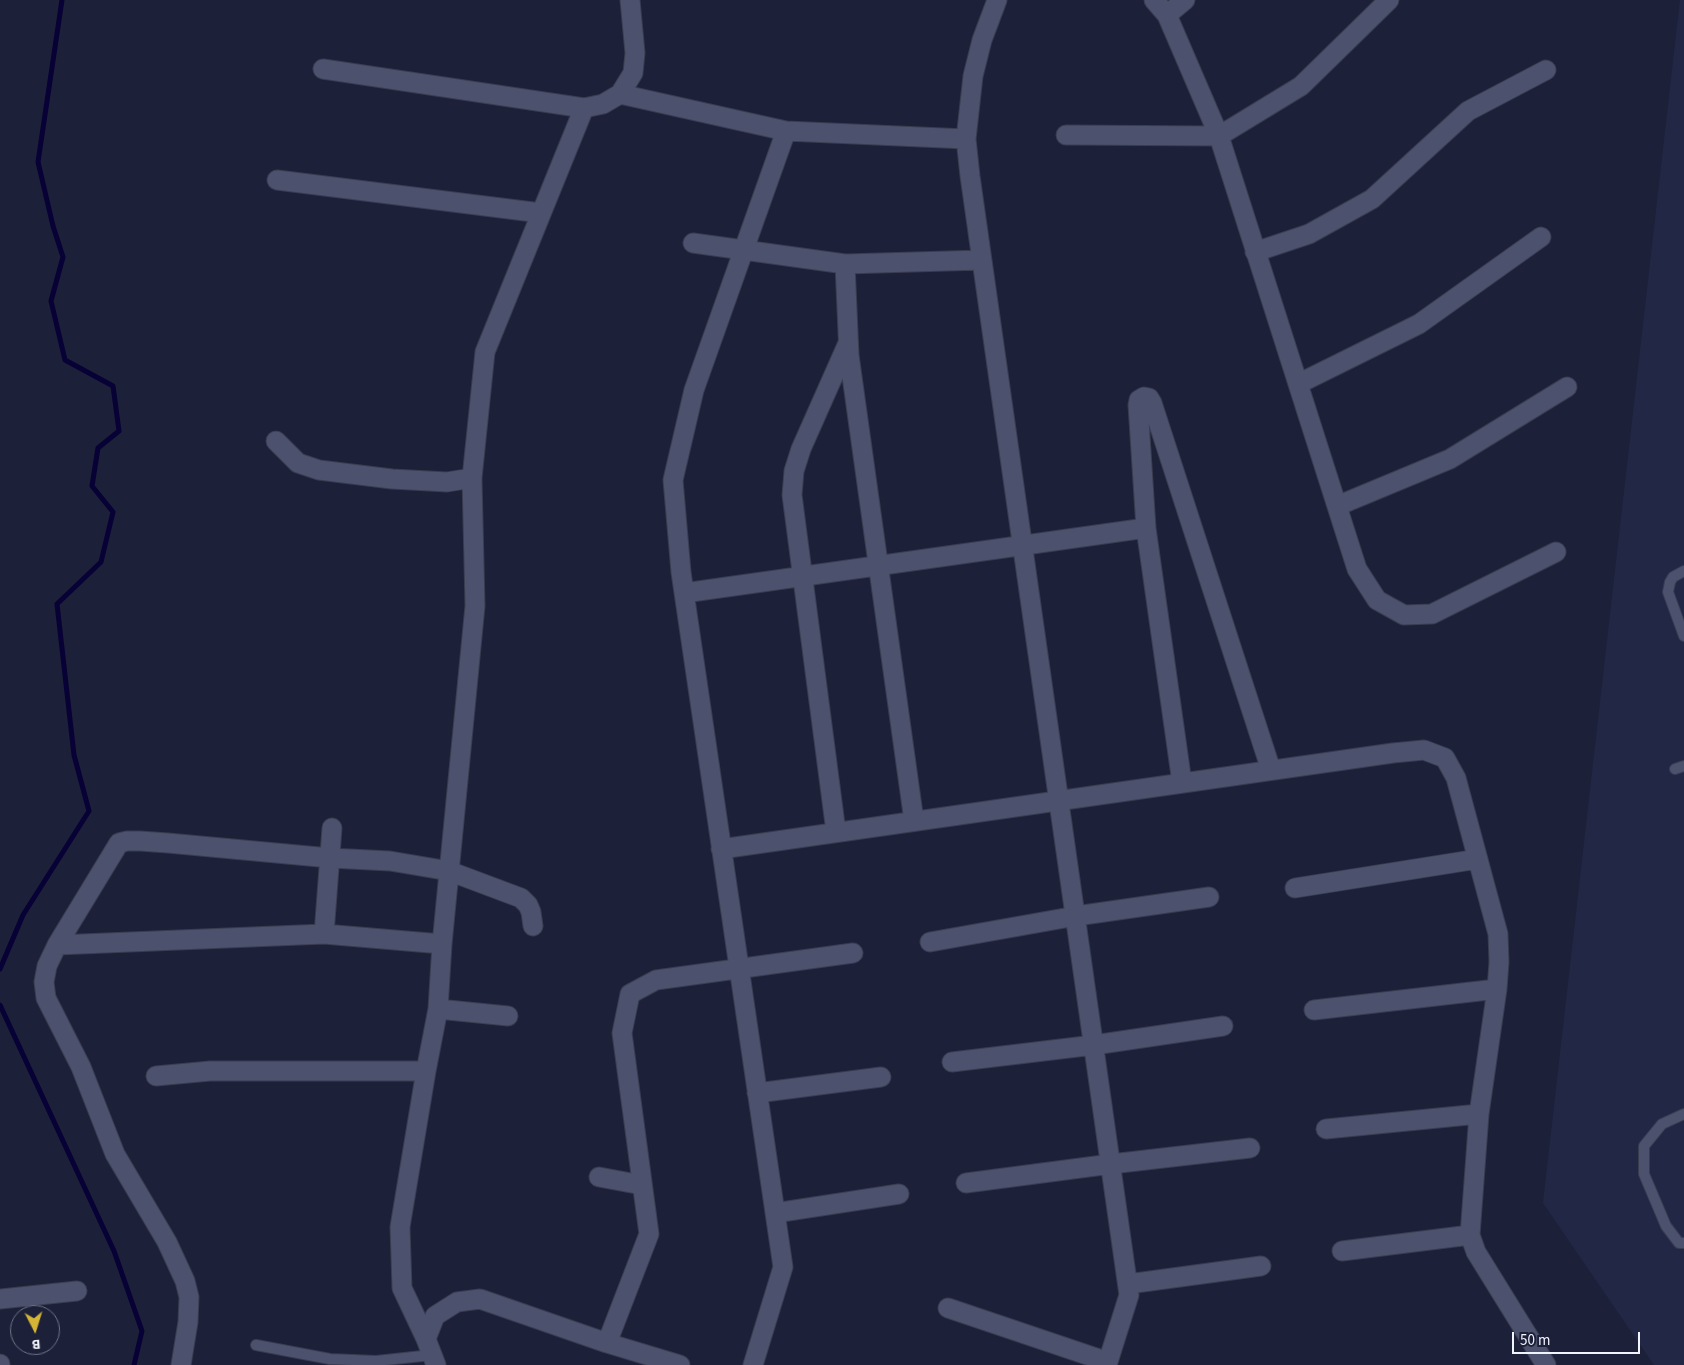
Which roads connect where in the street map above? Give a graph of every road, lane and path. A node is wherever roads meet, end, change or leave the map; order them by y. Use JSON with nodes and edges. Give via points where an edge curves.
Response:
{"nodes":[{"id":1,"x":630,"y":0,"type":"edge"},
{"id":2,"x":997,"y":0,"type":"edge"},
{"id":3,"x":1154,"y":0,"type":"edge"},
{"id":4,"x":1185,"y":0,"type":"edge"},
{"id":5,"x":1388,"y":0,"type":"edge"},
{"id":6,"x":1167,"y":15,"type":"junction"},
{"id":7,"x":323,"y":69,"type":"dead end"},
{"id":8,"x":1546,"y":70,"type":"dead end"},
{"id":9,"x":620,"y":94,"type":"junction"},
{"id":10,"x":584,"y":108,"type":"junction"},
{"id":11,"x":786,"y":131,"type":"junction"},
{"id":12,"x":1066,"y":135,"type":"dead end"},
{"id":13,"x":1219,"y":136,"type":"junction"},
{"id":14,"x":966,"y":139,"type":"junction"},
{"id":15,"x":277,"y":180,"type":"dead end"},
{"id":16,"x":541,"y":213,"type":"junction"},
{"id":17,"x":1541,"y":237,"type":"dead end"},
{"id":18,"x":693,"y":243,"type":"dead end"},
{"id":19,"x":744,"y":250,"type":"junction"},
{"id":20,"x":1255,"y":252,"type":"junction"},
{"id":21,"x":982,"y":260,"type":"junction"},
{"id":22,"x":845,"y":264,"type":"junction"},
{"id":23,"x":848,"y":342,"type":"junction"},
{"id":24,"x":1298,"y":384,"type":"junction"},
{"id":25,"x":1567,"y":387,"type":"dead end"},
{"id":26,"x":276,"y":441,"type":"dead end"},
{"id":27,"x":472,"y":478,"type":"junction"},
{"id":28,"x":1337,"y":506,"type":"junction"},
{"id":29,"x":1146,"y":528,"type":"junction"},
{"id":30,"x":1023,"y":545,"type":"junction"},
{"id":31,"x":1556,"y":552,"type":"dead end"},
{"id":32,"x":879,"y":566,"type":"junction"},
{"id":33,"x":1684,"y":571,"type":"edge"},
{"id":34,"x":802,"y":576,"type":"junction"},
{"id":35,"x":684,"y":593,"type":"junction"},
{"id":36,"x":1684,"y":636,"type":"edge"},
{"id":37,"x":1271,"y":770,"type":"junction"},
{"id":38,"x":1182,"y":783,"type":"junction"},
{"id":39,"x":1059,"y":801,"type":"junction"},
{"id":40,"x":914,"y":822,"type":"junction"},
{"id":41,"x":332,"y":828,"type":"dead end"},
{"id":42,"x":836,"y":832,"type":"junction"},
{"id":43,"x":721,"y":849,"type":"junction"},
{"id":44,"x":330,"y":858,"type":"junction"},
{"id":45,"x":1478,"y":859,"type":"junction"},
{"id":46,"x":449,"y":871,"type":"junction"},
{"id":47,"x":1296,"y":888,"type":"dead end"},
{"id":48,"x":1209,"y":898,"type":"dead end"},
{"id":49,"x":1076,"y":916,"type":"junction"},
{"id":50,"x":533,"y":926,"type":"dead end"},
{"id":51,"x":324,"y":934,"type":"junction"},
{"id":52,"x":930,"y":942,"type":"dead end"},
{"id":53,"x":442,"y":944,"type":"junction"},
{"id":54,"x":58,"y":945,"type":"junction"},
{"id":55,"x":853,"y":953,"type":"dead end"},
{"id":56,"x":739,"y":970,"type":"junction"},
{"id":57,"x":1497,"y":989,"type":"junction"},
{"id":58,"x":438,"y":1009,"type":"junction"},
{"id":59,"x":1314,"y":1010,"type":"dead end"},
{"id":60,"x":508,"y":1016,"type":"dead end"},
{"id":61,"x":1223,"y":1026,"type":"dead end"},
{"id":62,"x":1094,"y":1045,"type":"junction"},
{"id":63,"x":952,"y":1062,"type":"dead end"},
{"id":64,"x":426,"y":1071,"type":"junction"},
{"id":65,"x":156,"y":1076,"type":"dead end"},
{"id":66,"x":881,"y":1077,"type":"dead end"},
{"id":67,"x":757,"y":1093,"type":"junction"},
{"id":68,"x":1479,"y":1114,"type":"junction"},
{"id":69,"x":1684,"y":1114,"type":"edge"},
{"id":70,"x":1326,"y":1130,"type":"dead end"},
{"id":71,"x":1250,"y":1148,"type":"dead end"},
{"id":72,"x":1110,"y":1164,"type":"junction"},
{"id":73,"x":599,"y":1177,"type":"dead end"},
{"id":74,"x":966,"y":1183,"type":"dead end"},
{"id":75,"x":642,"y":1184,"type":"junction"},
{"id":76,"x":899,"y":1194,"type":"dead end"},
{"id":77,"x":775,"y":1213,"type":"junction"},
{"id":78,"x":1470,"y":1235,"type":"junction"},
{"id":79,"x":1684,"y":1244,"type":"edge"},
{"id":80,"x":1342,"y":1251,"type":"dead end"},
{"id":81,"x":1261,"y":1266,"type":"dead end"},
{"id":82,"x":1128,"y":1284,"type":"junction"},
{"id":83,"x":77,"y":1291,"type":"dead end"},
{"id":84,"x":0,"y":1299,"type":"edge"},
{"id":85,"x":948,"y":1308,"type":"dead end"},
{"id":86,"x":607,"y":1342,"type":"junction"},
{"id":87,"x":256,"y":1345,"type":"dead end"},
{"id":88,"x":431,"y":1353,"type":"edge"},
{"id":89,"x":1107,"y":1363,"type":"edge"},
{"id":90,"x":181,"y":1365,"type":"edge"},
{"id":91,"x":680,"y":1365,"type":"edge"},
{"id":92,"x":753,"y":1365,"type":"edge"},
{"id":93,"x":1546,"y":1365,"type":"edge"}],
"edges":[{"from":1,"to":9,"type":"street","via":[[636,53],[633,73]]},
{"from":2,"to":14,"type":"street","via":[[973,76]]},
{"from":3,"to":6,"type":"street"},
{"from":4,"to":6,"type":"street"},
{"from":5,"to":13,"type":"street","via":[[1301,86]]},
{"from":6,"to":13,"type":"street"},
{"from":7,"to":10,"type":"street"},
{"from":8,"to":20,"type":"street","via":[[1468,110],[1372,199],[1309,234]]},
{"from":9,"to":10,"type":"street","via":[[603,104]]},
{"from":9,"to":11,"type":"street"},
{"from":10,"to":16,"type":"street"},
{"from":11,"to":14,"type":"street"},
{"from":11,"to":19,"type":"street"},
{"from":12,"to":13,"type":"street"},
{"from":13,"to":20,"type":"street"},
{"from":14,"to":21,"type":"street"},
{"from":15,"to":16,"type":"street"},
{"from":16,"to":27,"type":"street","via":[[485,352]]},
{"from":17,"to":24,"type":"street","via":[[1419,324]]},
{"from":18,"to":19,"type":"street"},
{"from":19,"to":22,"type":"street"},
{"from":19,"to":35,"type":"street","via":[[694,390],[674,480]]},
{"from":20,"to":24,"type":"street"},
{"from":21,"to":22,"type":"street"},
{"from":21,"to":30,"type":"street"},
{"from":22,"to":23,"type":"street"},
{"from":23,"to":32,"type":"street"},
{"from":23,"to":34,"type":"street","via":[[794,471],[792,495]]},
{"from":24,"to":28,"type":"street"},
{"from":25,"to":28,"type":"street","via":[[1450,459]]},
{"from":26,"to":27,"type":"street","via":[[298,463],[319,470],[447,482]]},
{"from":27,"to":46,"type":"street","via":[[475,606]]},
{"from":28,"to":31,"type":"street","via":[[1357,569],[1377,600],[1404,615],[1432,614]]},
{"from":29,"to":30,"type":"street"},
{"from":29,"to":37,"type":"street","via":[[1138,405],[1144,397],[1152,403]]},
{"from":29,"to":38,"type":"street"},
{"from":30,"to":32,"type":"street"},
{"from":30,"to":39,"type":"street"},
{"from":32,"to":34,"type":"street"},
{"from":32,"to":40,"type":"street"},
{"from":33,"to":36,"type":"lane","via":[[1673,578],[1668,592]]},
{"from":34,"to":35,"type":"street"},
{"from":34,"to":42,"type":"street"},
{"from":35,"to":43,"type":"street"},
{"from":37,"to":38,"type":"street"},
{"from":37,"to":45,"type":"street","via":[[1424,750],[1445,758],[1456,778]]},
{"from":38,"to":39,"type":"street"},
{"from":39,"to":40,"type":"street"},
{"from":39,"to":49,"type":"street"},
{"from":40,"to":42,"type":"street"},
{"from":41,"to":44,"type":"street"},
{"from":42,"to":43,"type":"street"},
{"from":43,"to":56,"type":"street"},
{"from":44,"to":46,"type":"street","via":[[390,861]]},
{"from":44,"to":51,"type":"street"},
{"from":44,"to":54,"type":"street","via":[[168,843],[119,843]]},
{"from":45,"to":47,"type":"street"},
{"from":45,"to":57,"type":"street","via":[[1498,934]]},
{"from":46,"to":50,"type":"street","via":[[521,898],[531,912]]},
{"from":46,"to":53,"type":"street"},
{"from":48,"to":49,"type":"street"},
{"from":49,"to":52,"type":"street"},
{"from":49,"to":62,"type":"street"},
{"from":51,"to":53,"type":"street"},
{"from":51,"to":54,"type":"street"},
{"from":53,"to":58,"type":"street"},
{"from":54,"to":90,"type":"street","via":[[47,966],[46,998],[81,1066],[115,1154],[167,1242],[185,1281],[189,1297],[188,1322]]},
{"from":55,"to":56,"type":"street"},
{"from":56,"to":67,"type":"street"},
{"from":56,"to":75,"type":"street","via":[[656,980],[630,994],[622,1033]]},
{"from":57,"to":59,"type":"street"},
{"from":57,"to":68,"type":"street"},
{"from":58,"to":60,"type":"street"},
{"from":58,"to":64,"type":"street"},
{"from":61,"to":62,"type":"street"},
{"from":62,"to":63,"type":"street"},
{"from":62,"to":72,"type":"street"},
{"from":64,"to":65,"type":"street","via":[[210,1071]]},
{"from":64,"to":88,"type":"street","via":[[400,1228],[402,1288]]},
{"from":66,"to":67,"type":"street"},
{"from":67,"to":77,"type":"street"},
{"from":68,"to":70,"type":"street"},
{"from":68,"to":78,"type":"street"},
{"from":69,"to":79,"type":"lane","via":[[1662,1124],[1644,1146],[1644,1174],[1666,1226],[1679,1243]]},
{"from":71,"to":72,"type":"street"},
{"from":72,"to":74,"type":"street"},
{"from":72,"to":82,"type":"street"},
{"from":73,"to":75,"type":"street"},
{"from":75,"to":86,"type":"street","via":[[649,1234]]},
{"from":76,"to":77,"type":"street"},
{"from":77,"to":92,"type":"street","via":[[783,1267]]},
{"from":78,"to":80,"type":"street"},
{"from":78,"to":93,"type":"street","via":[[1476,1252]]},
{"from":81,"to":82,"type":"street"},
{"from":82,"to":89,"type":"street","via":[[1129,1295]]},
{"from":83,"to":84,"type":"street"},
{"from":85,"to":89,"type":"street"},
{"from":86,"to":88,"type":"street","via":[[480,1299],[457,1302],[435,1316]]},
{"from":86,"to":91,"type":"street"},
{"from":87,"to":88,"type":"lane","via":[[330,1359],[376,1361]]}]}
